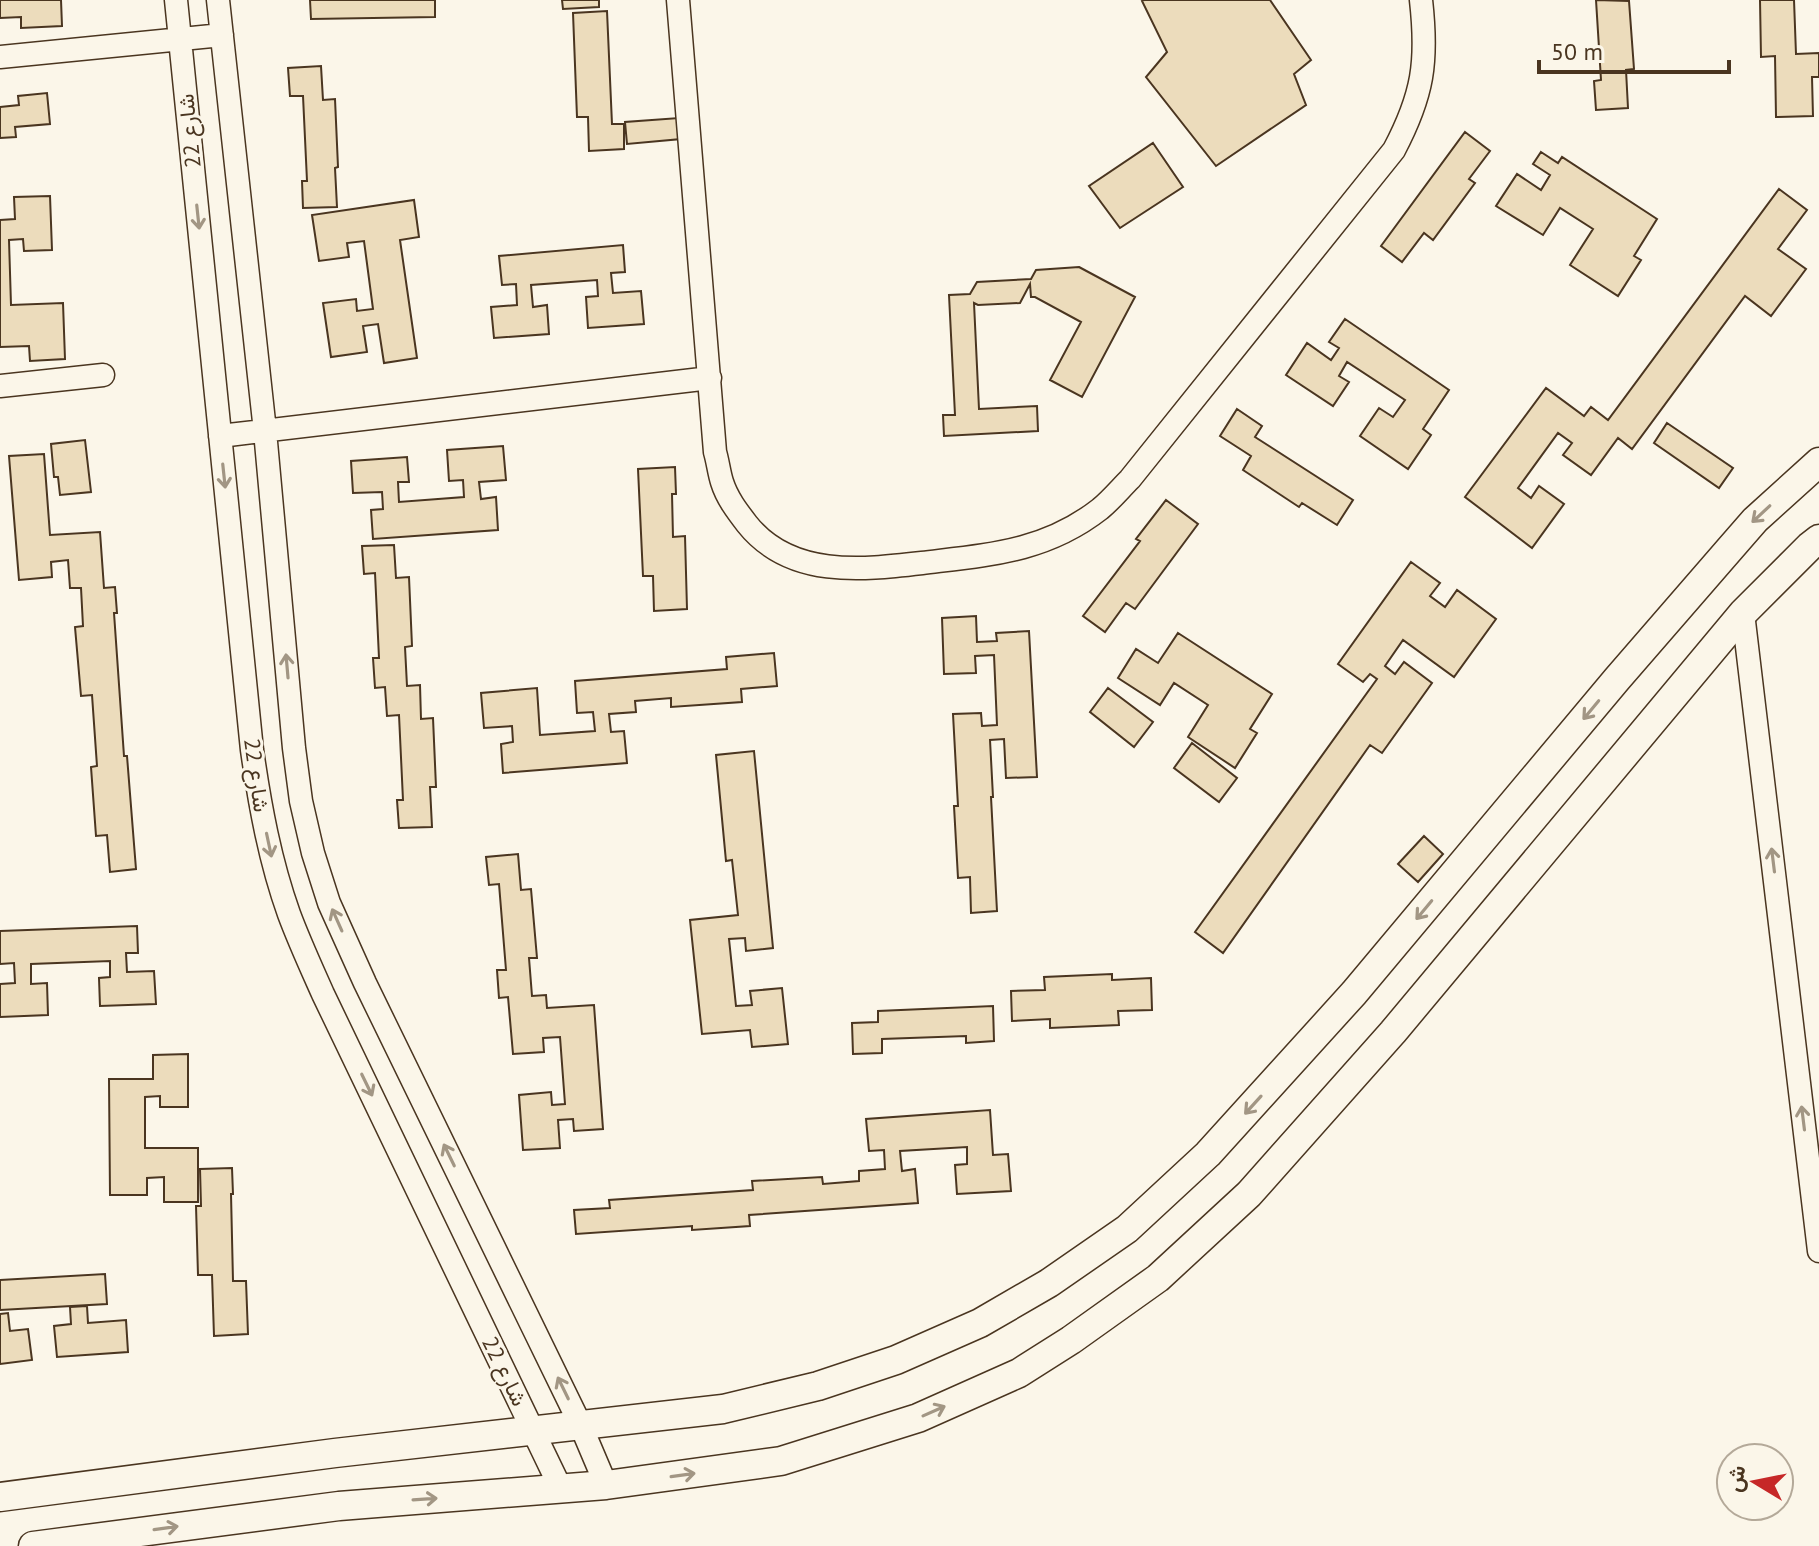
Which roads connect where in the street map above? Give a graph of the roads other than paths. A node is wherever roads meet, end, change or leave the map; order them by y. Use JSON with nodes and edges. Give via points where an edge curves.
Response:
{"nodes":[{"id":1,"x":176,"y":0,"type":"edge"},
{"id":2,"x":218,"y":0,"type":"edge"},
{"id":3,"x":678,"y":0,"type":"edge"},
{"id":4,"x":1421,"y":0,"type":"edge"},
{"id":5,"x":222,"y":35,"type":"junction"},
{"id":6,"x":180,"y":40,"type":"junction"},
{"id":7,"x":0,"y":57,"type":"edge"},
{"id":8,"x":103,"y":375,"type":"dead end"},
{"id":9,"x":710,"y":378,"type":"junction"},
{"id":10,"x":0,"y":386,"type":"edge"},
{"id":11,"x":265,"y":431,"type":"junction"},
{"id":12,"x":220,"y":436,"type":"junction"},
{"id":13,"x":1819,"y":462,"type":"edge"},
{"id":14,"x":1819,"y":539,"type":"edge"},
{"id":15,"x":1743,"y":613,"type":"junction"},
{"id":16,"x":1819,"y":1251,"type":"edge"},
{"id":17,"x":581,"y":1426,"type":"junction"},
{"id":18,"x":535,"y":1431,"type":"junction"},
{"id":19,"x":606,"y":1485,"type":"junction"},
{"id":20,"x":561,"y":1489,"type":"junction"},
{"id":21,"x":0,"y":1497,"type":"edge"},
{"id":22,"x":33,"y":1546,"type":"edge"}],
"edges":[{"from":1,"to":6,"type":"street","name":"شارع 22"},
{"from":2,"to":5,"type":"street","name":"شارع 22"},
{"from":3,"to":9,"type":"street"},
{"from":4,"to":9,"type":"street","via":[[1424,61],[1419,92],[1394,150],[1130,479],[1067,531],[1029,547],[989,555],[880,568],[809,564],[777,550],[735,509],[715,452]]},
{"from":5,"to":6,"type":"street"},
{"from":5,"to":11,"type":"street","name":"شارع 22"},
{"from":6,"to":7,"type":"street"},
{"from":6,"to":12,"type":"street","name":"شارع 22","one_way":true},
{"from":8,"to":10,"type":"street"},
{"from":9,"to":11,"type":"street"},
{"from":11,"to":12,"type":"street"},
{"from":17,"to":11,"type":"street","name":"شارع 22","one_way":true,"via":[[365,983],[313,853],[294,748]]},
{"from":12,"to":18,"type":"street","name":"شارع 22","one_way":true,"via":[[258,792],[289,915]]},
{"from":13,"to":17,"type":"street","one_way":true,"via":[[1755,520],[1287,1068],[1208,1154],[1127,1229],[980,1323],[896,1360],[723,1409]]},
{"from":14,"to":15,"type":"street"},
{"from":16,"to":15,"type":"street","one_way":true},
{"from":19,"to":15,"type":"street","one_way":true,"via":[[781,1461],[918,1418],[1019,1373],[1158,1278],[1249,1194],[1383,1043]]},
{"from":17,"to":18,"type":"street"},
{"from":17,"to":19,"type":"street","name":"شارع 22"},
{"from":18,"to":20,"type":"street","name":"شارع 22"},
{"from":18,"to":21,"type":"street"},
{"from":19,"to":20,"type":"street"},
{"from":22,"to":20,"type":"street","one_way":true,"via":[[339,1506]]}]}
